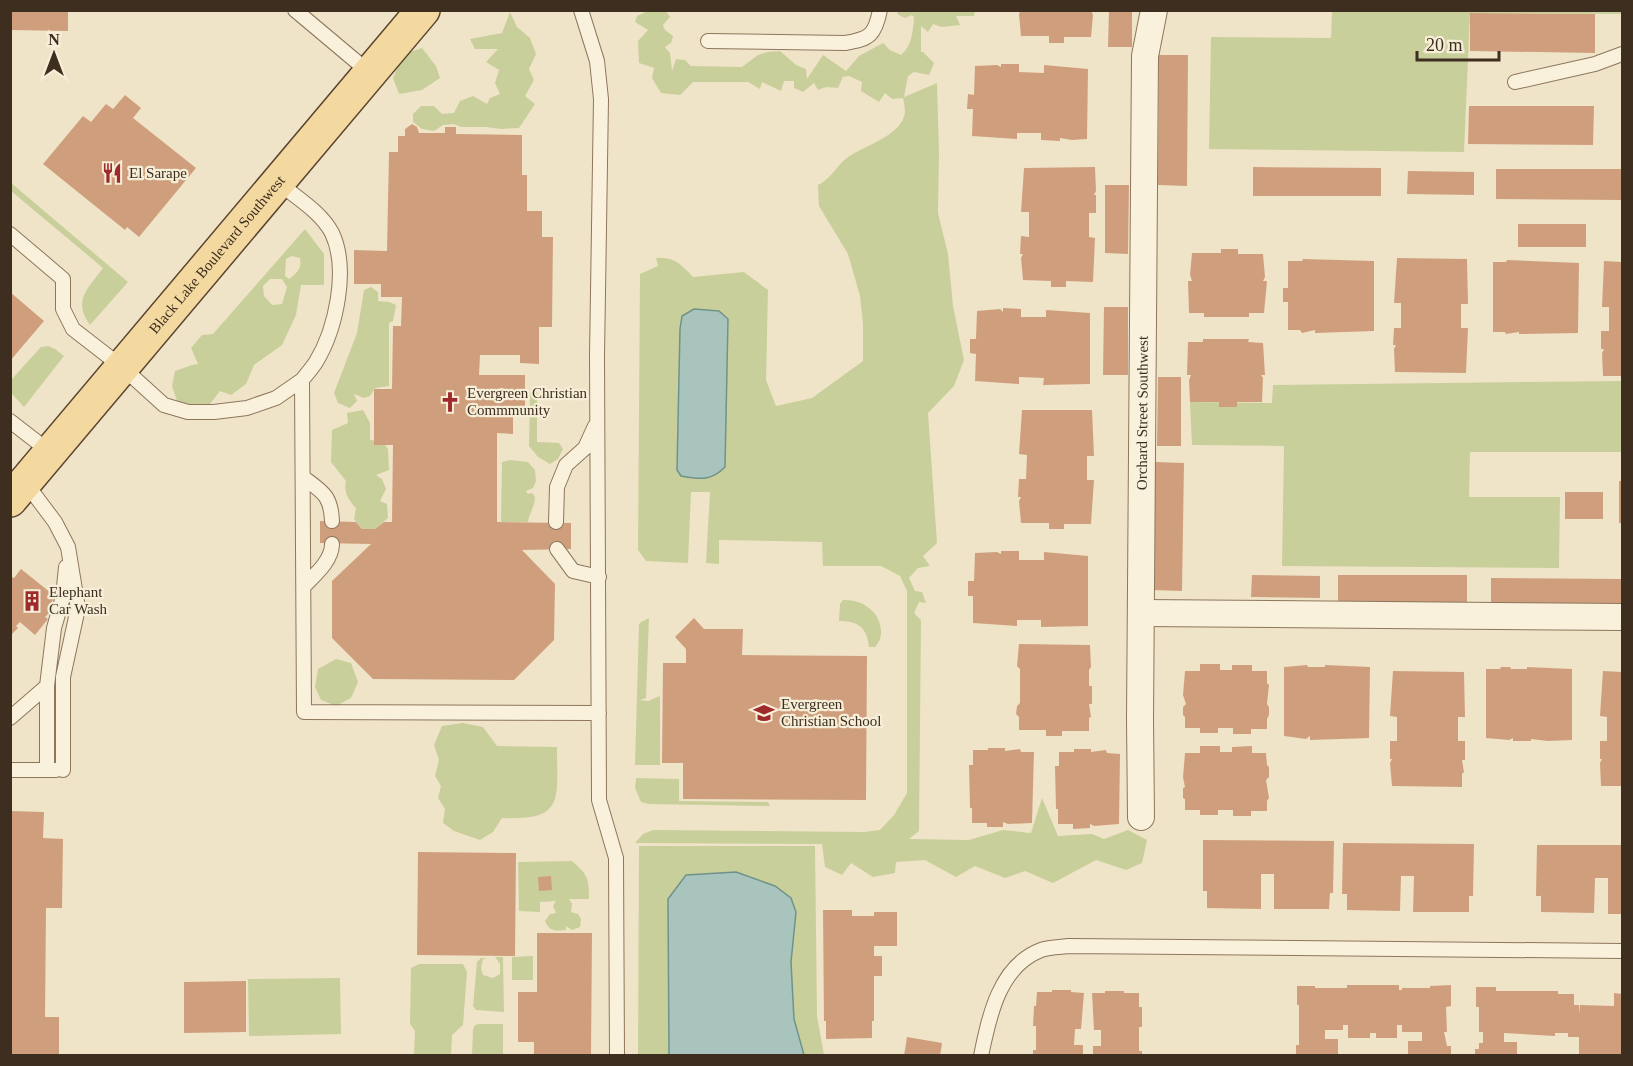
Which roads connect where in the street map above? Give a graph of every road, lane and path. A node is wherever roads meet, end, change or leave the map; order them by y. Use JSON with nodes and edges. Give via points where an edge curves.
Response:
{"nodes":[{"id":1,"x":423,"y":10,"type":"edge"},
{"id":2,"x":581,"y":10,"type":"edge"},
{"id":3,"x":880,"y":10,"type":"edge"},
{"id":4,"x":1154,"y":10,"type":"edge"},
{"id":5,"x":301,"y":12,"type":"edge"},
{"id":6,"x":708,"y":41,"type":"dead end"},
{"id":7,"x":1623,"y":54,"type":"edge"},
{"id":8,"x":370,"y":73,"type":"junction"},
{"id":9,"x":1515,"y":82,"type":"dead end"},
{"id":10,"x":279,"y":183,"type":"junction"},
{"id":11,"x":10,"y":234,"type":"edge"},
{"id":12,"x":123,"y":367,"type":"junction"},
{"id":13,"x":302,"y":380,"type":"junction"},
{"id":14,"x":10,"y":421,"type":"edge"},
{"id":15,"x":597,"y":421,"type":"junction"},
{"id":16,"x":50,"y":452,"type":"junction"},
{"id":17,"x":304,"y":478,"type":"junction"},
{"id":18,"x":18,"y":491,"type":"edge"},
{"id":19,"x":332,"y":521,"type":"dead end"},
{"id":20,"x":556,"y":522,"type":"dead end"},
{"id":21,"x":332,"y":544,"type":"dead end"},
{"id":22,"x":68,"y":547,"type":"junction"},
{"id":23,"x":556,"y":549,"type":"dead end"},
{"id":24,"x":599,"y":577,"type":"junction"},
{"id":25,"x":304,"y":585,"type":"junction"},
{"id":26,"x":1141,"y":613,"type":"junction"},
{"id":27,"x":1623,"y":617,"type":"edge"},
{"id":28,"x":47,"y":686,"type":"junction"},
{"id":29,"x":599,"y":714,"type":"junction"},
{"id":30,"x":10,"y":718,"type":"edge"},
{"id":31,"x":10,"y":770,"type":"edge"},
{"id":32,"x":47,"y":770,"type":"junction"},
{"id":33,"x":1141,"y":817,"type":"dead end"},
{"id":34,"x":1623,"y":951,"type":"edge"},
{"id":35,"x":617,"y":1056,"type":"edge"},
{"id":36,"x":981,"y":1056,"type":"edge"}],
"edges":[{"from":1,"to":8,"type":"main road","name":"Black Lake Boulevard Southwest"},
{"from":2,"to":15,"type":"lane","via":[[597,61],[601,99]]},
{"from":3,"to":6,"type":"lane","via":[[876,29],[862,40]]},
{"from":4,"to":26,"type":"street","name":"Orchard Street Southwest","via":[[1145,56]]},
{"from":5,"to":8,"type":"lane"},
{"from":7,"to":9,"type":"lane"},
{"from":8,"to":10,"type":"main road","name":"Black Lake Boulevard Southwest"},
{"from":10,"to":12,"type":"main road","name":"Black Lake Boulevard Southwest"},
{"from":10,"to":13,"type":"lane","via":[[318,215],[331,232],[338,251],[340,281],[330,331],[317,361]]},
{"from":11,"to":12,"type":"lane","via":[[63,279],[63,309],[73,329]]},
{"from":12,"to":13,"type":"lane","via":[[164,405],[188,412],[247,408],[276,398]]},
{"from":12,"to":16,"type":"main road","name":"Black Lake Boulevard Southwest"},
{"from":13,"to":17,"type":"lane"},
{"from":14,"to":16,"type":"lane"},
{"from":15,"to":20,"type":"lane","via":[[585,448],[562,472],[556,487]]},
{"from":15,"to":24,"type":"lane"},
{"from":16,"to":18,"type":"main road","name":"Black Lake Boulevard Southwest"},
{"from":17,"to":19,"type":"lane","via":[[332,506]]},
{"from":17,"to":25,"type":"lane"},
{"from":18,"to":22,"type":"lane","via":[[55,522]]},
{"from":21,"to":25,"type":"lane","via":[[321,569]]},
{"from":22,"to":28,"type":"lane"},
{"from":22,"to":32,"type":"lane","via":[[78,608],[63,677],[66,770]]},
{"from":23,"to":24,"type":"lane","via":[[573,571]]},
{"from":24,"to":29,"type":"lane"},
{"from":25,"to":29,"type":"lane","via":[[304,712]]},
{"from":26,"to":27,"type":"street"},
{"from":26,"to":33,"type":"street","name":"Orchard Street Southwest"},
{"from":28,"to":30,"type":"lane"},
{"from":28,"to":32,"type":"lane"},
{"from":29,"to":35,"type":"lane","via":[[599,800],[616,858]]},
{"from":31,"to":32,"type":"lane"},
{"from":34,"to":36,"type":"lane","via":[[1080,946],[1041,950],[1019,964],[1003,984],[994,1003]]}]}
